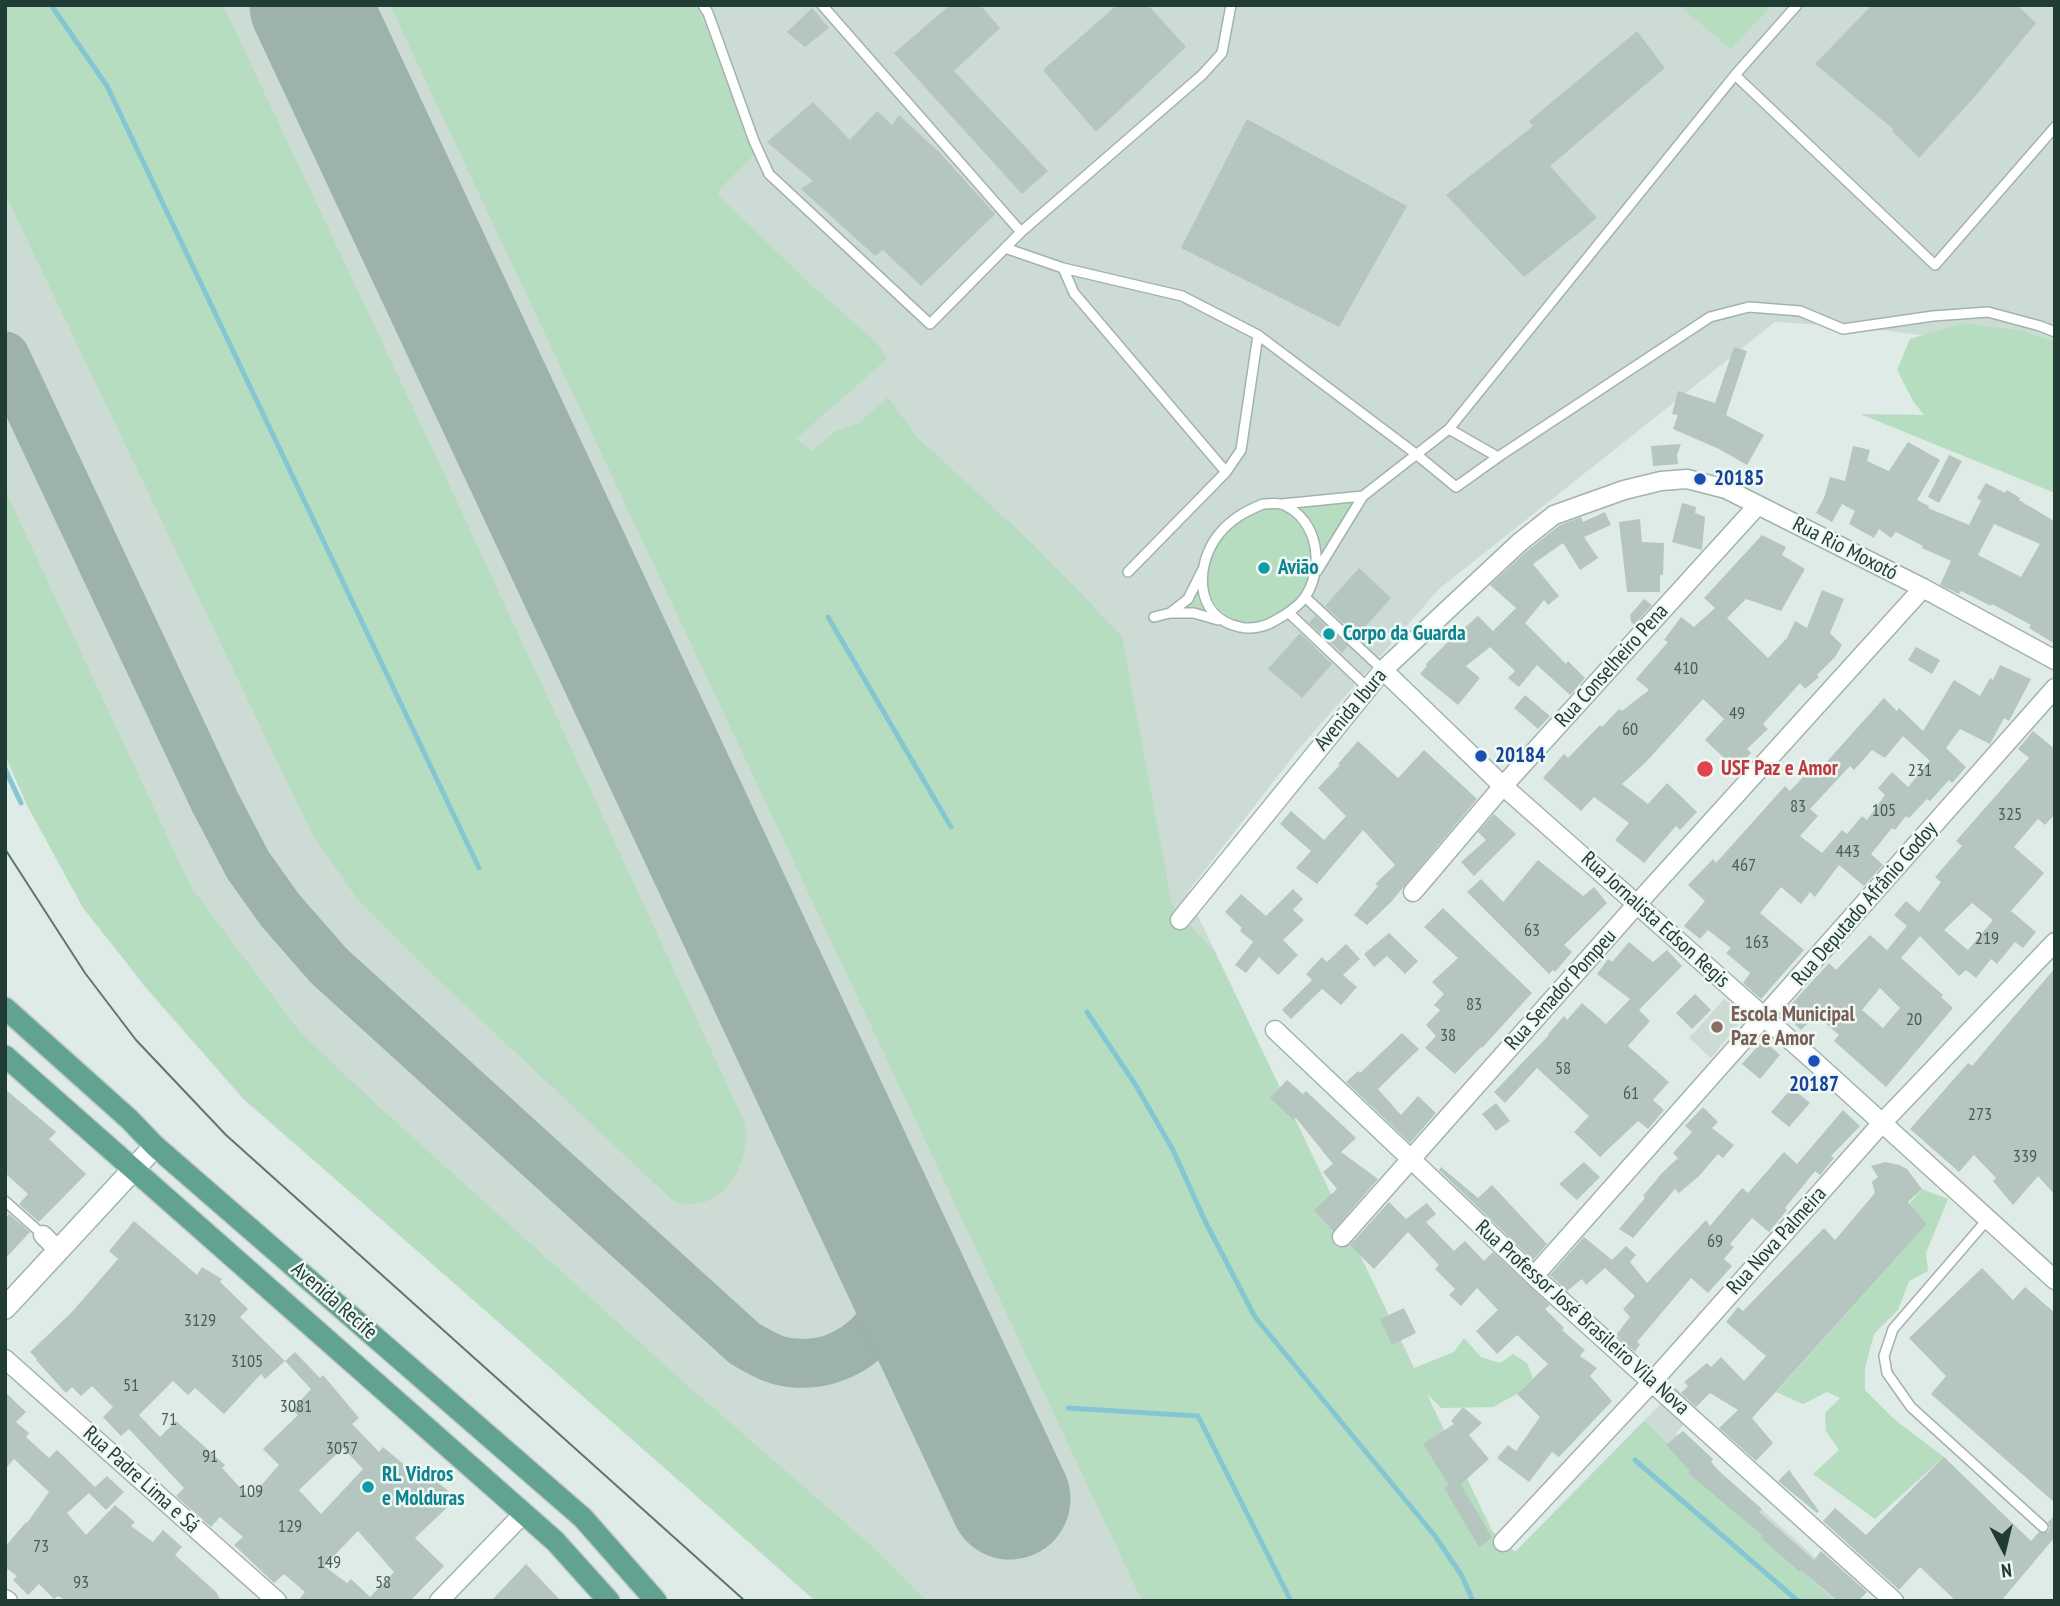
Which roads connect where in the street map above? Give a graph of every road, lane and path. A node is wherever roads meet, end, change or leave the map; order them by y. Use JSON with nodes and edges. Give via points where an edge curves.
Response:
{"nodes":[{"id":1,"x":703,"y":5,"type":"edge"},
{"id":2,"x":822,"y":5,"type":"edge"},
{"id":3,"x":1231,"y":5,"type":"edge"},
{"id":4,"x":1797,"y":5,"type":"edge"},
{"id":5,"x":1735,"y":75,"type":"junction"},
{"id":6,"x":2055,"y":127,"type":"edge"},
{"id":7,"x":1021,"y":232,"type":"junction"},
{"id":8,"x":1006,"y":248,"type":"junction"},
{"id":9,"x":1063,"y":268,"type":"junction"},
{"id":10,"x":2055,"y":332,"type":"edge"},
{"id":11,"x":1258,"y":335,"type":"junction"},
{"id":12,"x":1449,"y":429,"type":"junction"},
{"id":13,"x":1416,"y":454,"type":"junction"},
{"id":14,"x":1498,"y":457,"type":"junction"},
{"id":15,"x":1226,"y":472,"type":"junction"},
{"id":16,"x":1624,"y":490,"type":"joint"},
{"id":17,"x":1363,"y":496,"type":"junction"},
{"id":18,"x":1282,"y":504,"type":"junction"},
{"id":19,"x":1758,"y":505,"type":"junction"},
{"id":20,"x":1202,"y":569,"type":"junction"},
{"id":21,"x":1128,"y":572,"type":"dead end"},
{"id":22,"x":1316,"y":573,"type":"junction"},
{"id":23,"x":1923,"y":588,"type":"junction"},
{"id":24,"x":1305,"y":597,"type":"junction"},
{"id":25,"x":1170,"y":613,"type":"junction"},
{"id":26,"x":1289,"y":613,"type":"junction"},
{"id":27,"x":1154,"y":617,"type":"dead end"},
{"id":28,"x":1218,"y":620,"type":"junction"},
{"id":29,"x":2055,"y":660,"type":"edge"},
{"id":30,"x":1383,"y":670,"type":"junction"},
{"id":31,"x":1368,"y":688,"type":"junction"},
{"id":32,"x":2055,"y":688,"type":"edge"},
{"id":33,"x":1503,"y":786,"type":"junction"},
{"id":34,"x":1413,"y":891,"type":"dead end"},
{"id":35,"x":1637,"y":904,"type":"junction"},
{"id":36,"x":1180,"y":920,"type":"dead end"},
{"id":37,"x":2055,"y":942,"type":"edge"},
{"id":38,"x":5,"y":1008,"type":"edge"},
{"id":39,"x":1765,"y":1017,"type":"junction"},
{"id":40,"x":1275,"y":1030,"type":"dead end"},
{"id":41,"x":5,"y":1056,"type":"edge"},
{"id":42,"x":1882,"y":1123,"type":"junction"},
{"id":43,"x":155,"y":1146,"type":"junction"},
{"id":44,"x":1409,"y":1160,"type":"junction"},
{"id":45,"x":132,"y":1169,"type":"junction"},
{"id":46,"x":5,"y":1201,"type":"edge"},
{"id":47,"x":1987,"y":1220,"type":"junction"},
{"id":48,"x":1342,"y":1237,"type":"dead end"},
{"id":49,"x":51,"y":1242,"type":"junction"},
{"id":50,"x":1534,"y":1276,"type":"junction"},
{"id":51,"x":2055,"y":1280,"type":"edge"},
{"id":52,"x":5,"y":1308,"type":"edge"},
{"id":53,"x":5,"y":1359,"type":"edge"},
{"id":54,"x":1653,"y":1381,"type":"junction"},
{"id":55,"x":523,"y":1514,"type":"junction"},
{"id":56,"x":2043,"y":1527,"type":"dead end"},
{"id":57,"x":1503,"y":1542,"type":"dead end"},
{"id":58,"x":277,"y":1601,"type":"edge"},
{"id":59,"x":439,"y":1601,"type":"edge"},
{"id":60,"x":609,"y":1601,"type":"edge"},
{"id":61,"x":656,"y":1601,"type":"edge"},
{"id":62,"x":1894,"y":1601,"type":"edge"}],
"edges":[{"from":1,"to":8,"type":"lane","via":[[769,174],[930,324]]},
{"from":2,"to":7,"type":"lane"},
{"from":3,"to":7,"type":"lane","via":[[1222,53],[1202,75]]},
{"from":4,"to":5,"type":"lane"},
{"from":5,"to":6,"type":"lane","via":[[1935,265]]},
{"from":5,"to":12,"type":"lane"},
{"from":7,"to":8,"type":"lane"},
{"from":8,"to":9,"type":"lane"},
{"from":9,"to":11,"type":"lane","via":[[1182,296]]},
{"from":9,"to":15,"type":"lane","via":[[1074,293]]},
{"from":10,"to":14,"type":"lane","via":[[1989,312],[1843,329],[1800,311],[1749,307],[1710,317]]},
{"from":11,"to":13,"type":"lane"},
{"from":11,"to":15,"type":"lane","via":[[1241,450]]},
{"from":12,"to":13,"type":"lane"},
{"from":12,"to":14,"type":"lane"},
{"from":13,"to":14,"type":"lane","via":[[1456,487]]},
{"from":13,"to":17,"type":"lane"},
{"from":15,"to":21,"type":"lane"},
{"from":16,"to":19,"type":"street","name":"Rua Rio Moxotó","via":[[1686,479],[1726,489]]},
{"from":16,"to":30,"type":"street","name":"Avenida Ibura","via":[[1554,515]]},
{"from":17,"to":18,"type":"lane"},
{"from":17,"to":22,"type":"lane"},
{"from":18,"to":20,"type":"lane","via":[[1262,504],[1241,513],[1220,532]]},
{"from":18,"to":22,"type":"lane","via":[[1304,518],[1311,532]]},
{"from":19,"to":23,"type":"street","name":"Rua Rio Moxotó"},
{"from":19,"to":33,"type":"street","name":"Rua Conselheiro Pena"},
{"from":20,"to":25,"type":"lane","via":[[1188,599]]},
{"from":20,"to":28,"type":"lane","via":[[1204,601]]},
{"from":22,"to":24,"type":"lane"},
{"from":23,"to":29,"type":"street","name":"Rua Rio Moxotó"},
{"from":23,"to":35,"type":"street","name":"Rua Senador Pompeu"},
{"from":24,"to":26,"type":"lane"},
{"from":24,"to":30,"type":"lane"},
{"from":25,"to":27,"type":"lane"},
{"from":25,"to":28,"type":"lane"},
{"from":26,"to":28,"type":"lane","via":[[1258,627],[1241,628]]},
{"from":26,"to":31,"type":"lane"},
{"from":30,"to":31,"type":"street","name":"Avenida Ibura"},
{"from":30,"to":33,"type":"street","name":"Rua Jornalista Edson Regis"},
{"from":31,"to":36,"type":"street","name":"Avenida Ibura"},
{"from":32,"to":39,"type":"street","name":"Rua Deputado Afrânio Godoy"},
{"from":33,"to":34,"type":"street","name":"Rua Conselheiro Pena"},
{"from":33,"to":35,"type":"street","name":"Rua Jornalista Edson Regis"},
{"from":35,"to":39,"type":"street","name":"Rua Jornalista Edson Regis"},
{"from":35,"to":44,"type":"street","name":"Rua Senador Pompeu"},
{"from":37,"to":42,"type":"street","name":"Rua Nova Palmeira"},
{"from":38,"to":43,"type":"main road","name":"Avenida Recife"},
{"from":39,"to":42,"type":"street","name":"Rua Jornalista Edson Regis"},
{"from":39,"to":50,"type":"street","name":"Rua Deputado Afrânio Godoy"},
{"from":40,"to":44,"type":"street","name":"Rua Professor José Brasileiro Vila Nova"},
{"from":41,"to":45,"type":"main road","name":"Avenida Recife"},
{"from":42,"to":47,"type":"street","name":"Rua Jornalista Edson Regis"},
{"from":42,"to":54,"type":"street","name":"Rua Nova Palmeira"},
{"from":43,"to":45,"type":"main road"},
{"from":43,"to":61,"type":"main road","name":"Avenida Recife","via":[[583,1518]]},
{"from":44,"to":48,"type":"street","name":"Rua Senador Pompeu"},
{"from":44,"to":50,"type":"street","name":"Rua Professor José Brasileiro Vila Nova"},
{"from":45,"to":49,"type":"main road"},
{"from":45,"to":55,"type":"main road","name":"Avenida Recife"},
{"from":46,"to":49,"type":"lane"},
{"from":47,"to":51,"type":"street","name":"Rua Jornalista Edson Regis"},
{"from":47,"to":56,"type":"lane","via":[[1893,1329],[1884,1356],[1886,1374],[1911,1407]]},
{"from":49,"to":52,"type":"main road"},
{"from":50,"to":54,"type":"street","name":"Rua Professor José Brasileiro Vila Nova"},
{"from":53,"to":58,"type":"street","name":"Rua Padre Lima e Sá"},
{"from":54,"to":57,"type":"street","name":"Rua Nova Palmeira"},
{"from":54,"to":62,"type":"street","name":"Rua Professor José Brasileiro Vila Nova"},
{"from":55,"to":59,"type":"street"},
{"from":55,"to":60,"type":"main road","name":"Avenida Recife","via":[[555,1541]]}]}
